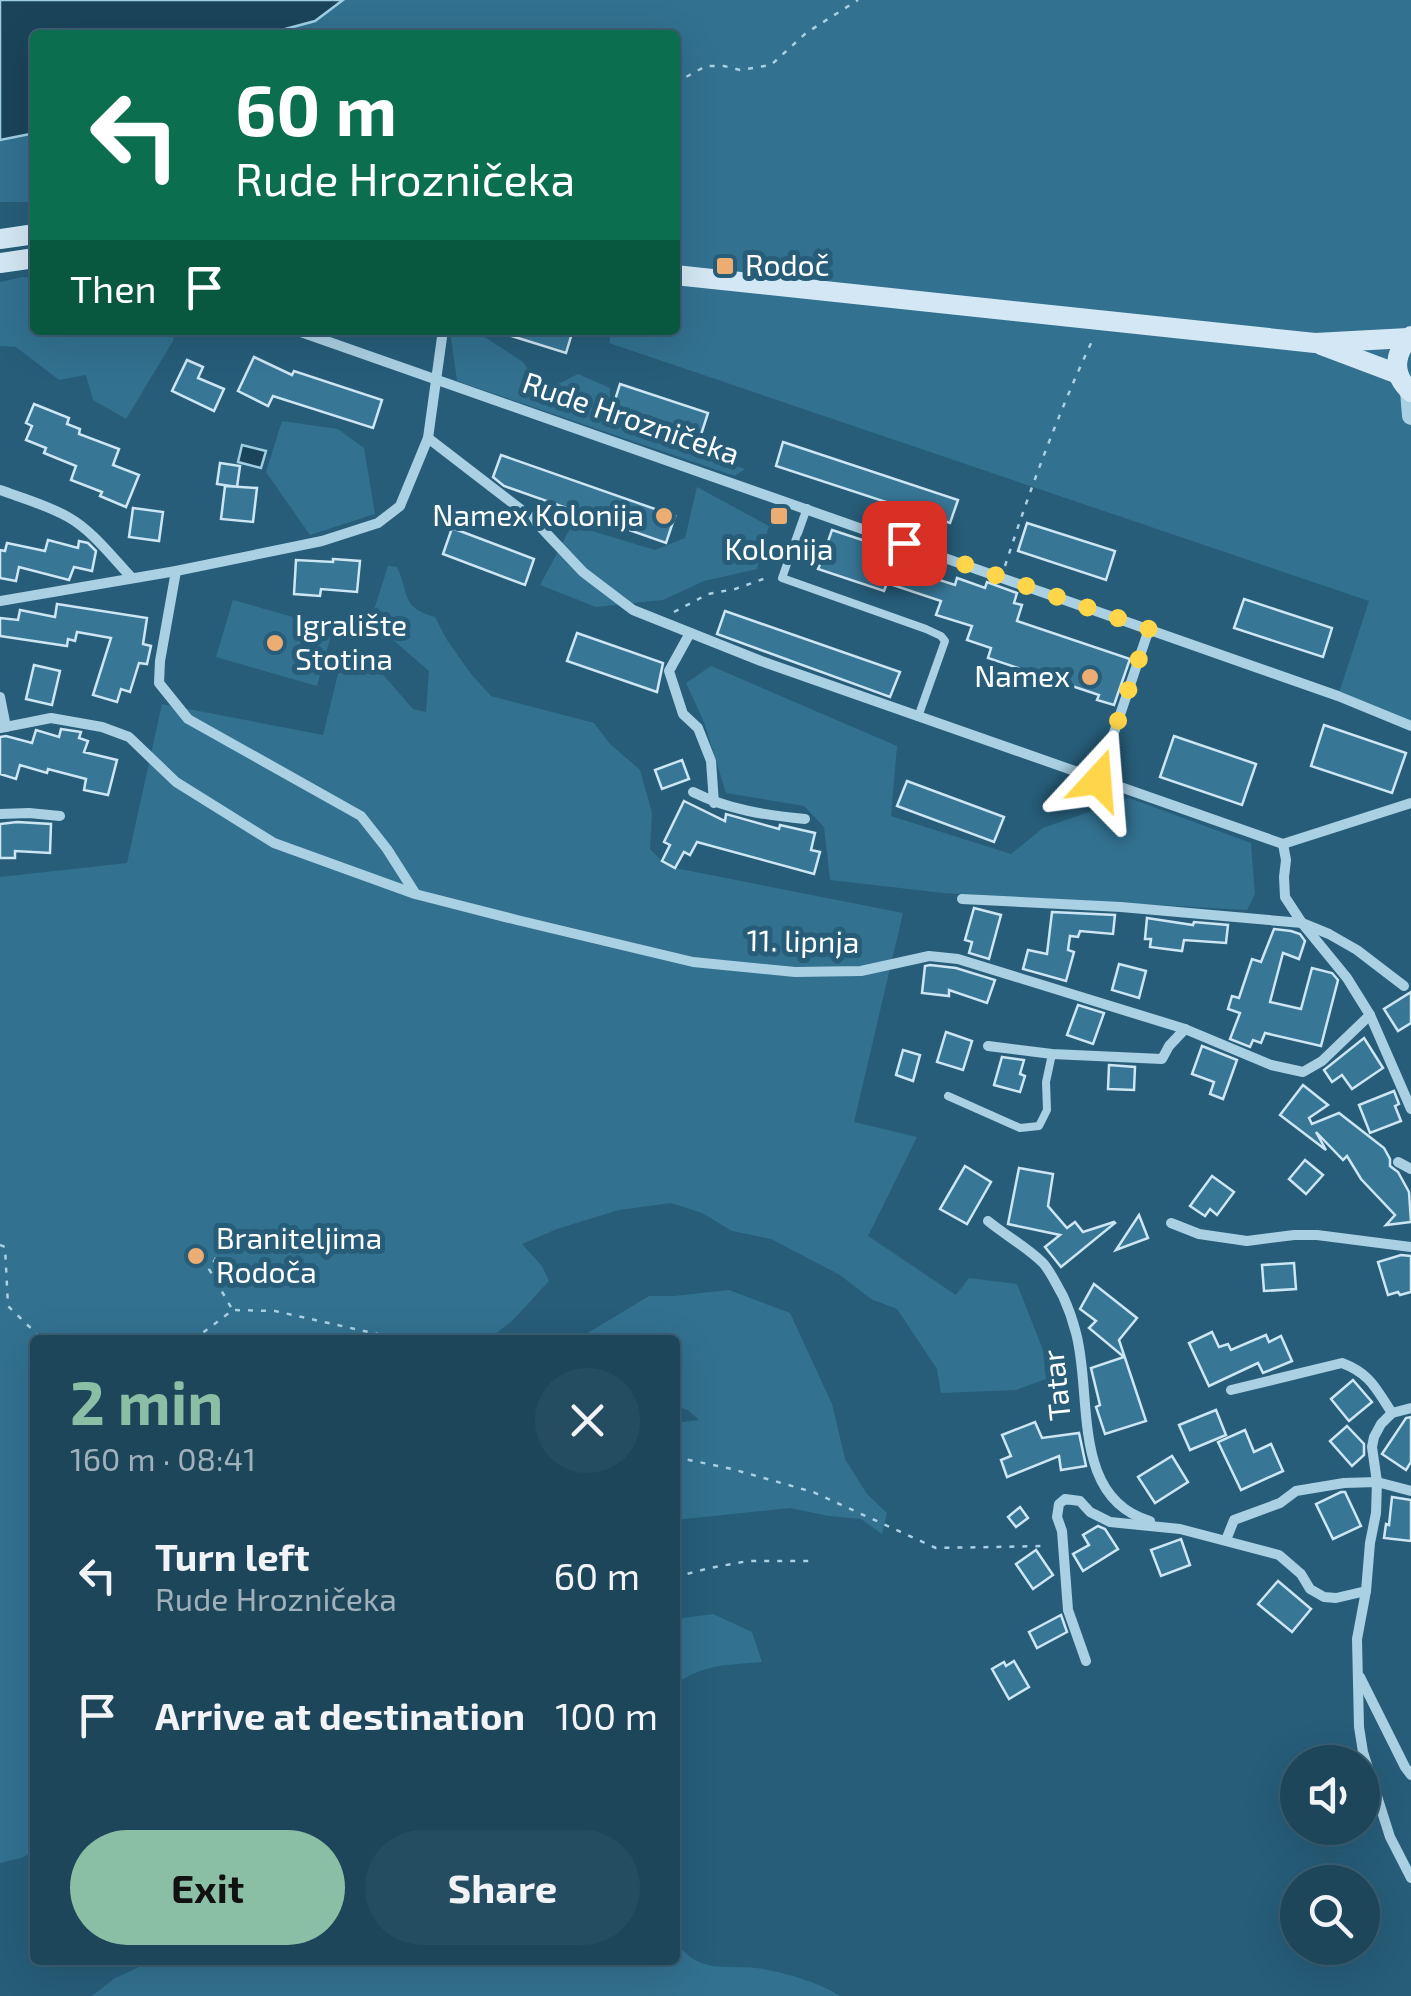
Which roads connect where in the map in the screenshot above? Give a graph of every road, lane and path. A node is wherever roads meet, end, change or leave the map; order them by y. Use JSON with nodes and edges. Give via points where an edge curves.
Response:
{"nodes":[{"id":1,"x":858,"y":0,"type":"edge"},
{"id":2,"x":680,"y":80,"type":"edge"},
{"id":3,"x":30,"y":235,"type":"edge"},
{"id":4,"x":0,"y":239,"type":"edge"},
{"id":5,"x":30,"y":259,"type":"edge"},
{"id":6,"x":0,"y":263,"type":"edge"},
{"id":7,"x":680,"y":276,"type":"edge"},
{"id":8,"x":1101,"y":322,"type":"junction"},
{"id":9,"x":309,"y":335,"type":"edge"},
{"id":10,"x":442,"y":335,"type":"edge"},
{"id":11,"x":1410,"y":337,"type":"edge"},
{"id":12,"x":1315,"y":343,"type":"junction"},
{"id":13,"x":437,"y":381,"type":"junction"},
{"id":14,"x":1406,"y":386,"type":"edge"},
{"id":15,"x":1411,"y":416,"type":"edge"},
{"id":16,"x":428,"y":438,"type":"junction"},
{"id":17,"x":0,"y":490,"type":"edge"},
{"id":18,"x":807,"y":508,"type":"junction"},
{"id":19,"x":176,"y":572,"type":"junction"},
{"id":20,"x":1002,"y":577,"type":"junction"},
{"id":21,"x":132,"y":578,"type":"junction"},
{"id":22,"x":782,"y":578,"type":"junction"},
{"id":23,"x":0,"y":601,"type":"edge"},
{"id":24,"x":660,"y":621,"type":"junction"},
{"id":25,"x":1149,"y":629,"type":"junction"},
{"id":26,"x":690,"y":633,"type":"junction"},
{"id":27,"x":0,"y":698,"type":"edge"},
{"id":28,"x":918,"y":717,"type":"junction"},
{"id":29,"x":1411,"y":726,"type":"edge"},
{"id":30,"x":3,"y":728,"type":"edge"},
{"id":31,"x":1098,"y":780,"type":"junction"},
{"id":32,"x":693,"y":792,"type":"dead end"},
{"id":33,"x":714,"y":803,"type":"junction"},
{"id":34,"x":1411,"y":803,"type":"edge"},
{"id":35,"x":0,"y":814,"type":"edge"},
{"id":36,"x":60,"y":816,"type":"dead end"},
{"id":37,"x":804,"y":819,"type":"dead end"},
{"id":38,"x":1284,"y":844,"type":"junction"},
{"id":39,"x":415,"y":894,"type":"junction"},
{"id":40,"x":962,"y":899,"type":"dead end"},
{"id":41,"x":1302,"y":924,"type":"junction"},
{"id":42,"x":1404,"y":986,"type":"dead end"},
{"id":43,"x":1370,"y":1015,"type":"junction"},
{"id":44,"x":1185,"y":1029,"type":"junction"},
{"id":45,"x":988,"y":1046,"type":"dead end"},
{"id":46,"x":1052,"y":1054,"type":"junction"},
{"id":47,"x":948,"y":1096,"type":"dead end"},
{"id":48,"x":1411,"y":1109,"type":"edge"},
{"id":49,"x":1398,"y":1162,"type":"dead end"},
{"id":50,"x":1411,"y":1169,"type":"edge"},
{"id":51,"x":988,"y":1221,"type":"dead end"},
{"id":52,"x":1172,"y":1223,"type":"dead end"},
{"id":53,"x":0,"y":1246,"type":"edge"},
{"id":54,"x":1411,"y":1247,"type":"edge"},
{"id":55,"x":216,"y":1258,"type":"dead end"},
{"id":56,"x":233,"y":1310,"type":"junction"},
{"id":57,"x":38,"y":1335,"type":"edge"},
{"id":58,"x":200,"y":1335,"type":"edge"},
{"id":59,"x":382,"y":1335,"type":"edge"},
{"id":60,"x":1231,"y":1390,"type":"dead end"},
{"id":61,"x":1411,"y":1408,"type":"edge"},
{"id":62,"x":1392,"y":1413,"type":"junction"},
{"id":63,"x":680,"y":1459,"type":"edge"},
{"id":64,"x":1377,"y":1482,"type":"junction"},
{"id":65,"x":1411,"y":1490,"type":"edge"},
{"id":66,"x":1180,"y":1529,"type":"junction"},
{"id":67,"x":1226,"y":1540,"type":"junction"},
{"id":68,"x":1063,"y":1546,"type":"junction"},
{"id":69,"x":813,"y":1560,"type":"dead end"},
{"id":70,"x":680,"y":1576,"type":"edge"},
{"id":71,"x":1366,"y":1590,"type":"junction"},
{"id":72,"x":1086,"y":1661,"type":"dead end"},
{"id":73,"x":1357,"y":1672,"type":"junction"},
{"id":74,"x":1411,"y":1776,"type":"edge"},
{"id":75,"x":1411,"y":1878,"type":"edge"}],
"edges":[{"from":1,"to":2,"type":"path","via":[[771,65],[706,66]]},
{"from":3,"to":4,"type":"main road"},
{"from":5,"to":6,"type":"main road"},
{"from":7,"to":8,"type":"main road"},
{"from":8,"to":12,"type":"main road"},
{"from":8,"to":20,"type":"path","via":[[1038,469]]},
{"from":9,"to":13,"type":"street","name":"Rude Hrozničeka"},
{"from":10,"to":13,"type":"street"},
{"from":11,"to":12,"type":"main road"},
{"from":11,"to":14,"type":"main road","via":[[1396,361]]},
{"from":12,"to":14,"type":"main road"},
{"from":13,"to":16,"type":"street"},
{"from":13,"to":18,"type":"street","name":"Rude Hrozničeka"},
{"from":14,"to":15,"type":"street"},
{"from":16,"to":19,"type":"street","via":[[400,506],[378,523],[322,542]]},
{"from":16,"to":24,"type":"street","via":[[532,518],[583,572],[633,610]]},
{"from":17,"to":21,"type":"street","via":[[79,524]]},
{"from":18,"to":20,"type":"street","name":"Rude Hrozničeka"},
{"from":18,"to":22,"type":"lane"},
{"from":19,"to":21,"type":"street"},
{"from":19,"to":39,"type":"street","via":[[160,682],[188,719],[361,816]]},
{"from":20,"to":25,"type":"street","name":"Rude Hrozničeka"},
{"from":21,"to":23,"type":"street"},
{"from":22,"to":24,"type":"path","via":[[708,594]]},
{"from":22,"to":28,"type":"lane","via":[[941,636]]},
{"from":24,"to":26,"type":"street"},
{"from":25,"to":29,"type":"street","name":"Rude Hrozničeka"},
{"from":25,"to":31,"type":"street"},
{"from":26,"to":28,"type":"street"},
{"from":26,"to":33,"type":"street","via":[[669,670],[683,714],[698,728],[711,761]]},
{"from":27,"to":30,"type":"street","name":"11. lipnja"},
{"from":28,"to":31,"type":"street"},
{"from":30,"to":39,"type":"street","name":"11. lipnja","via":[[51,718],[129,737],[176,782],[274,842]]},
{"from":31,"to":38,"type":"street"},
{"from":32,"to":33,"type":"street"},
{"from":33,"to":37,"type":"street"},
{"from":34,"to":38,"type":"street"},
{"from":35,"to":36,"type":"street"},
{"from":38,"to":41,"type":"street","via":[[1285,896]]},
{"from":39,"to":44,"type":"street","name":"11. lipnja","via":[[693,962],[795,972],[861,971],[929,956],[958,959]]},
{"from":40,"to":41,"type":"street"},
{"from":41,"to":42,"type":"street","via":[[1357,950]]},
{"from":41,"to":43,"type":"street"},
{"from":43,"to":44,"type":"street","name":"11. lipnja","via":[[1303,1072]]},
{"from":43,"to":48,"type":"street"},
{"from":44,"to":46,"type":"street","via":[[1162,1059]]},
{"from":45,"to":46,"type":"street"},
{"from":46,"to":47,"type":"lane","via":[[1040,1126],[1020,1128]]},
{"from":49,"to":50,"type":"street"},
{"from":51,"to":66,"type":"street","name":"Tatar","via":[[1044,1265],[1063,1298],[1077,1334],[1088,1440],[1106,1489],[1120,1508]]},
{"from":52,"to":54,"type":"street","via":[[1247,1241],[1317,1234]]},
{"from":53,"to":57,"type":"path","via":[[8,1306]]},
{"from":55,"to":56,"type":"path","via":[[209,1269]]},
{"from":56,"to":58,"type":"path"},
{"from":56,"to":59,"type":"path","via":[[275,1311]]},
{"from":60,"to":62,"type":"street","via":[[1342,1364],[1360,1370]]},
{"from":61,"to":62,"type":"street"},
{"from":62,"to":64,"type":"street","via":[[1374,1437]]},
{"from":63,"to":68,"type":"path","via":[[813,1492],[936,1548]]},
{"from":64,"to":65,"type":"street"},
{"from":64,"to":67,"type":"street","via":[[1296,1491],[1234,1520]]},
{"from":64,"to":71,"type":"street"},
{"from":66,"to":67,"type":"street","name":"Tatar"},
{"from":66,"to":68,"type":"street","name":"Tatar","via":[[1110,1522],[1080,1501],[1065,1499],[1057,1517]]},
{"from":67,"to":71,"type":"street","name":"Tatar","via":[[1279,1555],[1324,1597]]},
{"from":68,"to":72,"type":"street","name":"Tatar","via":[[1068,1610]]},
{"from":69,"to":70,"type":"path","via":[[748,1561]]},
{"from":71,"to":73,"type":"street"},
{"from":73,"to":74,"type":"street"},
{"from":73,"to":75,"type":"street","via":[[1362,1752]]}]}
